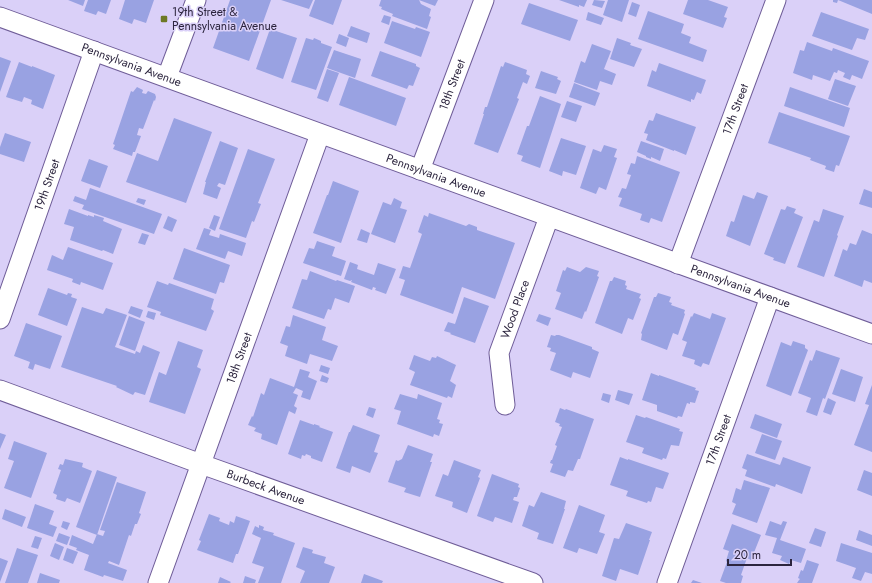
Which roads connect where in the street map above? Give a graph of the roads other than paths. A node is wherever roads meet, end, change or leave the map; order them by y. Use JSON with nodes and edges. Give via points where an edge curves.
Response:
{"nodes":[{"id":1,"x":196,"y":0,"type":"edge"},
{"id":2,"x":484,"y":0,"type":"edge"},
{"id":3,"x":776,"y":0,"type":"edge"},
{"id":4,"x":0,"y":17,"type":"edge"},
{"id":5,"x":94,"y":51,"type":"junction"},
{"id":6,"x":167,"y":77,"type":"junction"},
{"id":7,"x":320,"y":134,"type":"junction"},
{"id":8,"x":420,"y":170,"type":"junction"},
{"id":9,"x":549,"y":217,"type":"junction"},
{"id":10,"x":678,"y":264,"type":"junction"},
{"id":11,"x":770,"y":297,"type":"junction"},
{"id":12,"x":0,"y":319,"type":"edge"},
{"id":13,"x":872,"y":334,"type":"edge"},
{"id":14,"x":0,"y":390,"type":"edge"},
{"id":15,"x":505,"y":405,"type":"dead end"},
{"id":16,"x":201,"y":464,"type":"junction"},
{"id":17,"x":158,"y":583,"type":"edge"},
{"id":18,"x":532,"y":583,"type":"edge"},
{"id":19,"x":668,"y":583,"type":"edge"}],
"edges":[{"from":1,"to":6,"type":"street"},
{"from":2,"to":8,"type":"street","name":"18th Street"},
{"from":3,"to":10,"type":"street","name":"17th Street"},
{"from":4,"to":5,"type":"street","name":"Pennsylvania Avenue"},
{"from":5,"to":6,"type":"street","name":"Pennsylvania Avenue"},
{"from":5,"to":12,"type":"street","name":"19th Street"},
{"from":6,"to":7,"type":"street","name":"Pennsylvania Avenue"},
{"from":7,"to":8,"type":"street","name":"Pennsylvania Avenue"},
{"from":7,"to":16,"type":"street","name":"18th Street"},
{"from":8,"to":9,"type":"street","name":"Pennsylvania Avenue"},
{"from":9,"to":10,"type":"street","name":"Pennsylvania Avenue"},
{"from":9,"to":15,"type":"street","name":"Wood Place","via":[[499,353]]},
{"from":10,"to":11,"type":"street","name":"Pennsylvania Avenue"},
{"from":11,"to":13,"type":"street","name":"Pennsylvania Avenue"},
{"from":11,"to":19,"type":"street","name":"17th Street"},
{"from":14,"to":16,"type":"street","name":"Burbeck Avenue"},
{"from":16,"to":17,"type":"street","name":"18th Street"},
{"from":16,"to":18,"type":"street","name":"Burbeck Avenue"}]}
